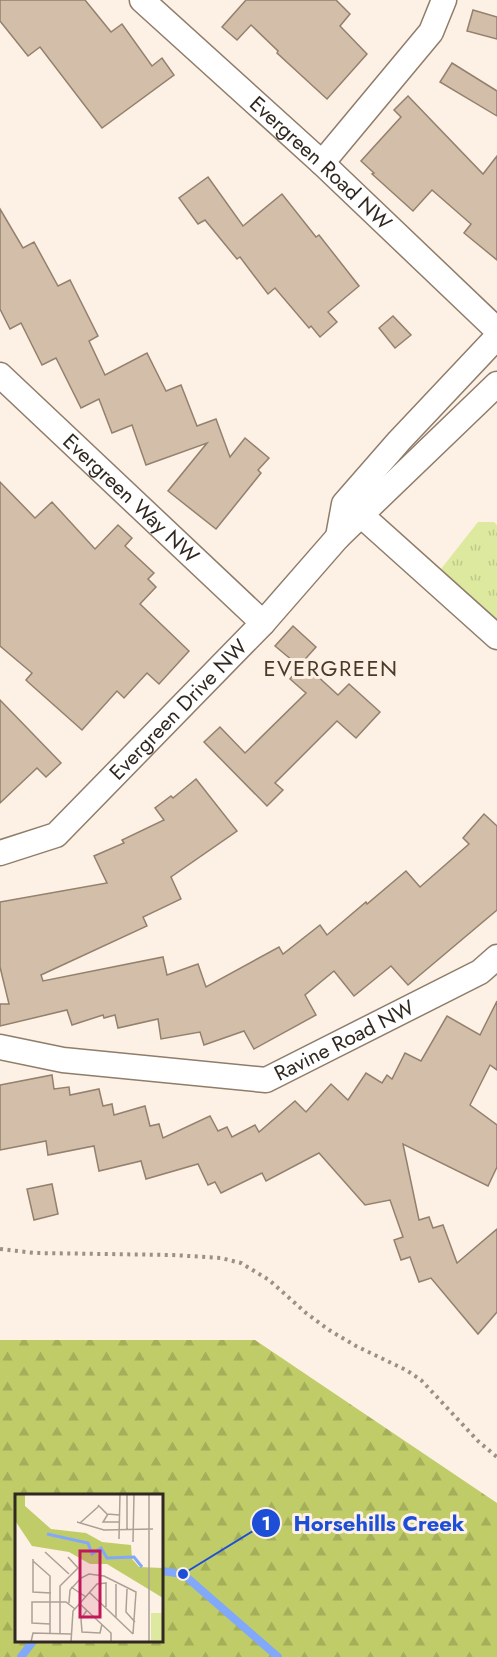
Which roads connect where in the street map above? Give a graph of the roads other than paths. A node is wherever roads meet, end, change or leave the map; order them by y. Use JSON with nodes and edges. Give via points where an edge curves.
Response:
{"nodes":[{"id":1,"x":142,"y":0,"type":"edge"},
{"id":2,"x":444,"y":0,"type":"edge"},
{"id":3,"x":322,"y":163,"type":"junction"},
{"id":4,"x":497,"y":330,"type":"edge"},
{"id":5,"x":497,"y":337,"type":"edge"},
{"id":6,"x":0,"y":375,"type":"edge"},
{"id":7,"x":497,"y":384,"type":"edge"},
{"id":8,"x":353,"y":510,"type":"junction"},
{"id":9,"x":262,"y":623,"type":"junction"},
{"id":10,"x":497,"y":637,"type":"edge"},
{"id":11,"x":0,"y":853,"type":"edge"},
{"id":12,"x":497,"y":957,"type":"edge"},
{"id":13,"x":0,"y":1047,"type":"edge"}],
"edges":[{"from":1,"to":3,"type":"street","name":"Evergreen Road NW"},
{"from":2,"to":3,"type":"street","via":[[430,32]]},
{"from":3,"to":4,"type":"street","name":"Evergreen Road NW"},
{"from":5,"to":8,"type":"street","name":"Evergreen Drive NW","via":[[399,441]]},
{"from":6,"to":9,"type":"street","name":"Evergreen Way NW"},
{"from":7,"to":8,"type":"street","name":"Evergreen Drive NW"},
{"from":8,"to":9,"type":"street","name":"Evergreen Drive NW","via":[[338,537]]},
{"from":8,"to":10,"type":"street"},
{"from":9,"to":11,"type":"street","name":"Evergreen Drive NW","via":[[56,836]]},
{"from":12,"to":13,"type":"street","name":"Ravine Road NW","via":[[480,972],[266,1080],[63,1060]]}]}
